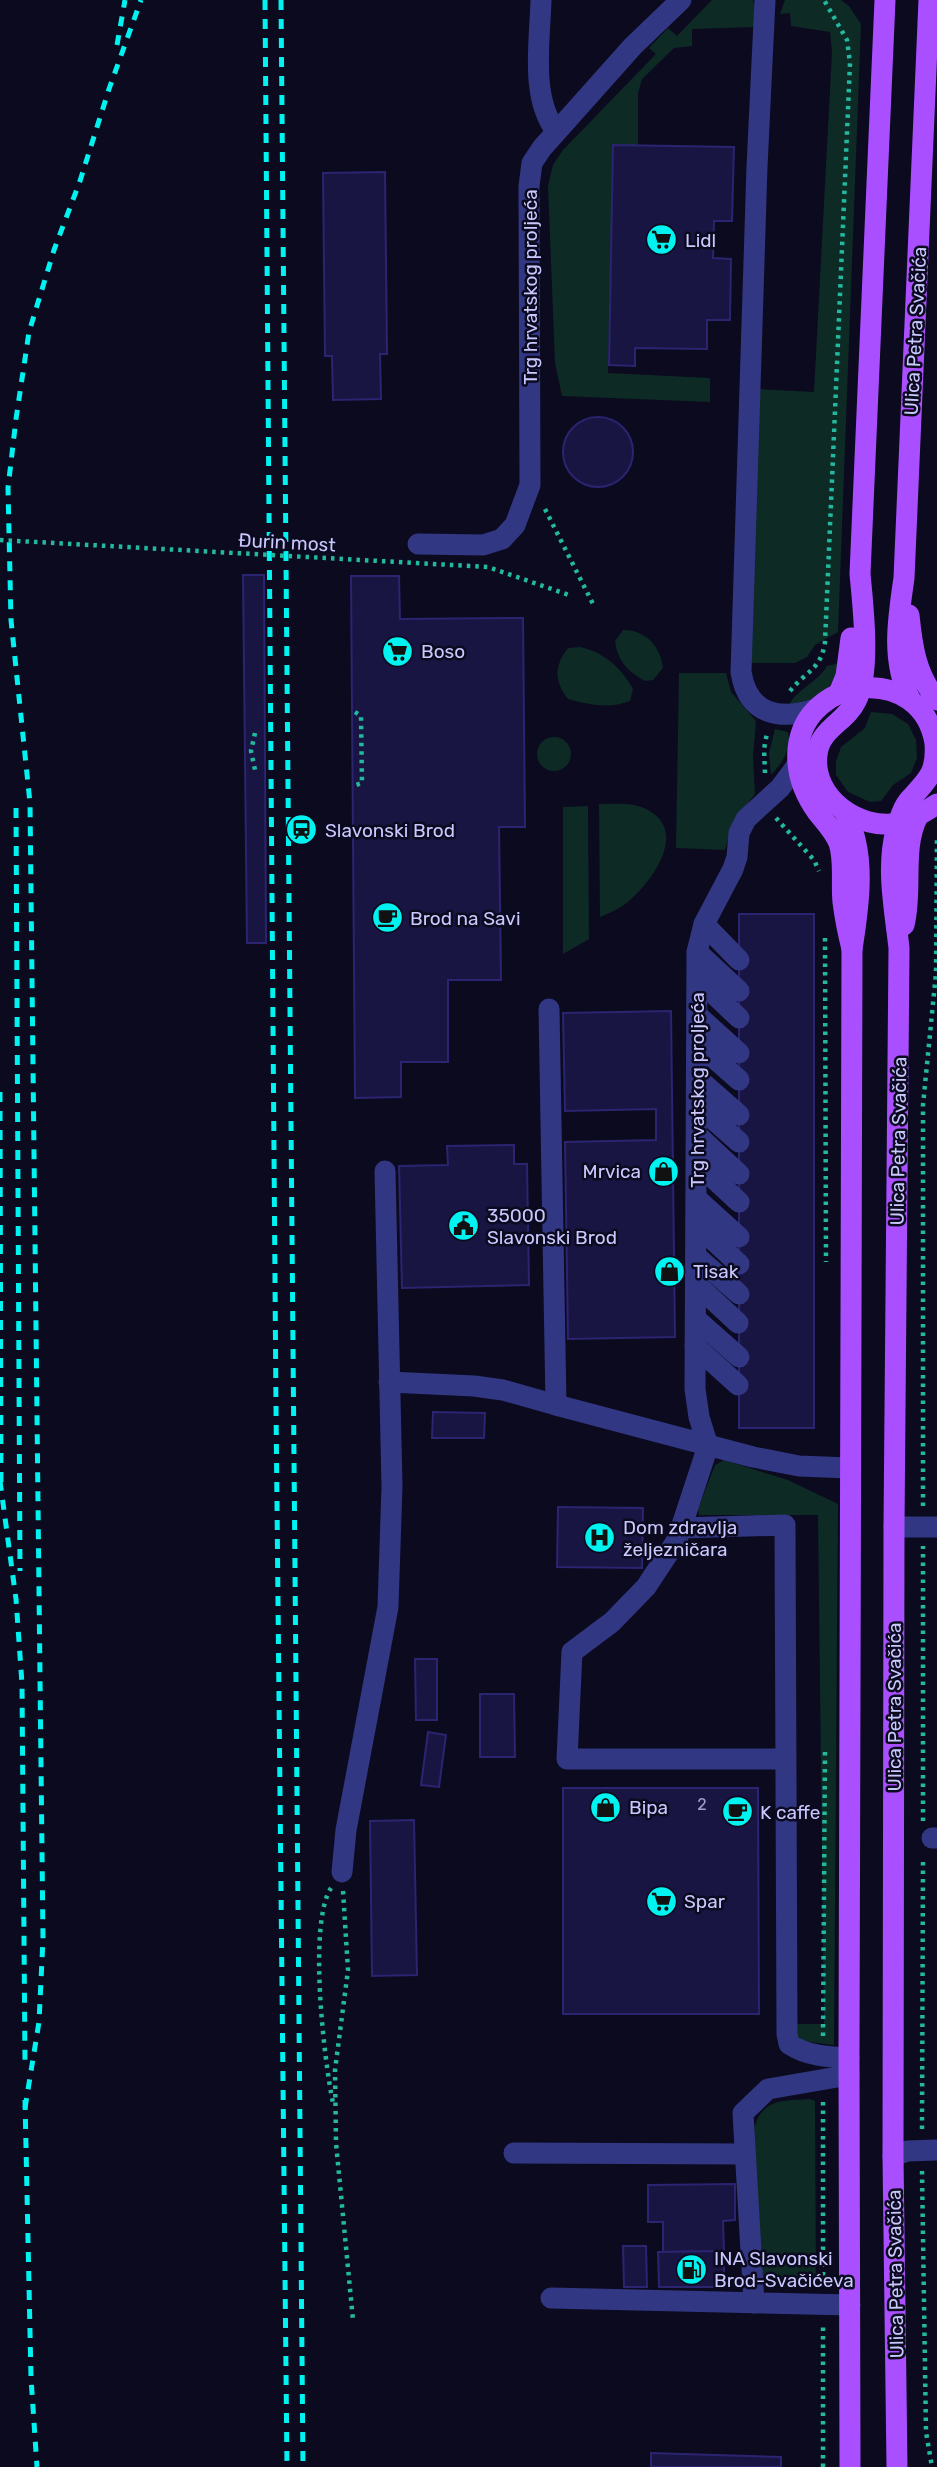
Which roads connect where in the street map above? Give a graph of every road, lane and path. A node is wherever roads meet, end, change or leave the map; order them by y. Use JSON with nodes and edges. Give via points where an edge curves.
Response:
{"nodes":[{"id":1,"x":541,"y":0,"type":"edge"},
{"id":2,"x":681,"y":0,"type":"edge"},
{"id":3,"x":765,"y":0,"type":"edge"},
{"id":4,"x":824,"y":0,"type":"edge"},
{"id":5,"x":885,"y":0,"type":"edge"},
{"id":6,"x":929,"y":0,"type":"edge"},
{"id":7,"x":556,"y":131,"type":"junction"},
{"id":8,"x":530,"y":485,"type":"junction"},
{"id":9,"x":0,"y":540,"type":"edge"},
{"id":10,"x":418,"y":544,"type":"dead end"},
{"id":11,"x":860,"y":574,"type":"junction"},
{"id":12,"x":569,"y":595,"type":"dead end"},
{"id":13,"x":593,"y":604,"type":"dead end"},
{"id":14,"x":860,"y":688,"type":"junction"},
{"id":15,"x":839,"y":694,"type":"junction"},
{"id":16,"x":783,"y":699,"type":"dead end"},
{"id":17,"x":818,"y":708,"type":"junction"},
{"id":18,"x":927,"y":709,"type":"edge"},
{"id":19,"x":355,"y":712,"type":"dead end"},
{"id":20,"x":768,"y":731,"type":"dead end"},
{"id":21,"x":255,"y":733,"type":"dead end"},
{"id":22,"x":798,"y":764,"type":"junction"},
{"id":23,"x":256,"y":770,"type":"dead end"},
{"id":24,"x":765,"y":774,"type":"dead end"},
{"id":25,"x":356,"y":785,"type":"dead end"},
{"id":26,"x":937,"y":804,"type":"edge"},
{"id":27,"x":844,"y":811,"type":"junction"},
{"id":28,"x":774,"y":815,"type":"dead end"},
{"id":29,"x":908,"y":820,"type":"junction"},
{"id":30,"x":937,"y":837,"type":"edge"},
{"id":31,"x":821,"y":875,"type":"dead end"},
{"id":32,"x":704,"y":924,"type":"junction"},
{"id":33,"x":825,"y":934,"type":"dead end"},
{"id":34,"x":852,"y":949,"type":"junction"},
{"id":35,"x":697,"y":952,"type":"junction"},
{"id":36,"x":739,"y":960,"type":"dead end"},
{"id":37,"x":698,"y":979,"type":"junction"},
{"id":38,"x":739,"y":991,"type":"dead end"},
{"id":39,"x":549,"y":1009,"type":"dead end"},
{"id":40,"x":697,"y":1015,"type":"junction"},
{"id":41,"x":739,"y":1017,"type":"dead end"},
{"id":42,"x":697,"y":1043,"type":"junction"},
{"id":43,"x":739,"y":1053,"type":"dead end"},
{"id":44,"x":697,"y":1078,"type":"junction"},
{"id":45,"x":739,"y":1080,"type":"dead end"},
{"id":46,"x":697,"y":1105,"type":"junction"},
{"id":47,"x":739,"y":1115,"type":"dead end"},
{"id":48,"x":698,"y":1136,"type":"junction"},
{"id":49,"x":739,"y":1142,"type":"dead end"},
{"id":50,"x":698,"y":1164,"type":"junction"},
{"id":51,"x":385,"y":1171,"type":"dead end"},
{"id":52,"x":739,"y":1174,"type":"dead end"},
{"id":53,"x":697,"y":1199,"type":"junction"},
{"id":54,"x":738,"y":1202,"type":"dead end"},
{"id":55,"x":697,"y":1225,"type":"junction"},
{"id":56,"x":739,"y":1237,"type":"dead end"},
{"id":57,"x":696,"y":1256,"type":"junction"},
{"id":58,"x":739,"y":1264,"type":"dead end"},
{"id":59,"x":826,"y":1264,"type":"dead end"},
{"id":60,"x":696,"y":1284,"type":"junction"},
{"id":61,"x":738,"y":1294,"type":"dead end"},
{"id":62,"x":696,"y":1319,"type":"junction"},
{"id":63,"x":738,"y":1323,"type":"dead end"},
{"id":64,"x":695,"y":1346,"type":"junction"},
{"id":65,"x":739,"y":1357,"type":"dead end"},
{"id":66,"x":390,"y":1382,"type":"junction"},
{"id":67,"x":738,"y":1385,"type":"dead end"},
{"id":68,"x":556,"y":1405,"type":"junction"},
{"id":69,"x":708,"y":1446,"type":"junction"},
{"id":70,"x":850,"y":1468,"type":"junction"},
{"id":71,"x":930,"y":1520,"type":"edge"},
{"id":72,"x":894,"y":1527,"type":"junction"},
{"id":73,"x":681,"y":1528,"type":"junction"},
{"id":74,"x":825,"y":1742,"type":"dead end"},
{"id":75,"x":785,"y":1759,"type":"junction"},
{"id":76,"x":342,"y":1872,"type":"junction"},
{"id":77,"x":823,"y":2015,"type":"dead end"},
{"id":78,"x":849,"y":2067,"type":"junction"},
{"id":79,"x":823,"y":2106,"type":"dead end"},
{"id":80,"x":336,"y":2115,"type":"junction"},
{"id":81,"x":514,"y":2153,"type":"dead end"},
{"id":82,"x":744,"y":2154,"type":"junction"},
{"id":83,"x":893,"y":2156,"type":"junction"},
{"id":84,"x":930,"y":2157,"type":"edge"},
{"id":85,"x":822,"y":2284,"type":"dead end"},
{"id":86,"x":551,"y":2298,"type":"dead end"},
{"id":87,"x":754,"y":2303,"type":"junction"},
{"id":88,"x":850,"y":2305,"type":"junction"},
{"id":89,"x":353,"y":2320,"type":"dead end"},
{"id":90,"x":823,"y":2325,"type":"dead end"},
{"id":91,"x":823,"y":2467,"type":"edge"},
{"id":92,"x":850,"y":2467,"type":"edge"},
{"id":93,"x":897,"y":2467,"type":"edge"},
{"id":94,"x":932,"y":2467,"type":"edge"}],
"edges":[{"from":1,"to":7,"type":"street","via":[[540,89],[547,119]]},
{"from":2,"to":7,"type":"street","name":"Trg hrvatskog proljeća"},
{"from":3,"to":17,"type":"street","via":[[740,661],[748,694],[766,711],[788,716]]},
{"from":4,"to":16,"type":"path","via":[[847,40],[850,63],[825,642],[817,667]]},
{"from":5,"to":11,"type":"main road"},
{"from":6,"to":18,"type":"main road","name":"Ulica Petra Svačića","via":[[897,657],[900,673]]},
{"from":7,"to":8,"type":"street","name":"Trg hrvatskog proljeća","via":[[532,163],[530,186]]},
{"from":8,"to":10,"type":"street","name":"Trg hrvatskog proljeća","via":[[515,525],[502,540],[483,545]]},
{"from":8,"to":13,"type":"path"},
{"from":9,"to":12,"type":"path","name":"Đurin most","bridge":true,"via":[[488,567]]},
{"from":11,"to":14,"type":"main road","via":[[865,635]]},
{"from":11,"to":15,"type":"main road","via":[[850,656]]},
{"from":14,"to":15,"type":"main road"},
{"from":14,"to":18,"type":"main road","via":[[882,688]]},
{"from":14,"to":27,"type":"main road","via":[[845,717],[825,733],[817,755],[821,783]]},
{"from":15,"to":17,"type":"main road"},
{"from":17,"to":22,"type":"main road","via":[[802,733]]},
{"from":18,"to":29,"type":"main road","via":[[934,769],[930,780],[910,799]]},
{"from":19,"to":25,"type":"path","via":[[361,716],[362,750],[362,783]]},
{"from":20,"to":24,"type":"path"},
{"from":21,"to":23,"type":"path","via":[[251,751]]},
{"from":22,"to":32,"type":"street","name":"Trg hrvatskog proljeća","via":[[746,819],[733,869]]},
{"from":22,"to":34,"type":"main road","via":[[807,797],[840,846]]},
{"from":26,"to":29,"type":"main road"},
{"from":27,"to":29,"type":"main road","via":[[869,823]]},
{"from":27,"to":34,"type":"main road","via":[[852,826],[858,864]]},
{"from":28,"to":31,"type":"path","via":[[814,860]]},
{"from":29,"to":72,"type":"main road","name":"Ulica Petra Svačića","via":[[893,846],[900,948]]},
{"from":30,"to":71,"type":"path","via":[[936,973],[923,1105]]},
{"from":32,"to":35,"type":"street","name":"Trg hrvatskog proljeća"},
{"from":32,"to":36,"type":"street"},
{"from":33,"to":59,"type":"path"},
{"from":34,"to":70,"type":"main road"},
{"from":35,"to":37,"type":"street","name":"Trg hrvatskog proljeća"},
{"from":35,"to":38,"type":"street"},
{"from":37,"to":40,"type":"street","name":"Trg hrvatskog proljeća"},
{"from":37,"to":41,"type":"street"},
{"from":39,"to":68,"type":"street"},
{"from":40,"to":42,"type":"street","name":"Trg hrvatskog proljeća"},
{"from":40,"to":43,"type":"street"},
{"from":42,"to":44,"type":"street","name":"Trg hrvatskog proljeća"},
{"from":42,"to":45,"type":"street"},
{"from":44,"to":46,"type":"street","name":"Trg hrvatskog proljeća"},
{"from":44,"to":47,"type":"street"},
{"from":46,"to":48,"type":"street","name":"Trg hrvatskog proljeća"},
{"from":46,"to":49,"type":"street"},
{"from":48,"to":50,"type":"street","name":"Trg hrvatskog proljeća"},
{"from":48,"to":52,"type":"street"},
{"from":50,"to":53,"type":"street","name":"Trg hrvatskog proljeća"},
{"from":50,"to":54,"type":"street"},
{"from":51,"to":66,"type":"street"},
{"from":53,"to":55,"type":"street","name":"Trg hrvatskog proljeća"},
{"from":53,"to":56,"type":"street"},
{"from":55,"to":57,"type":"street","name":"Trg hrvatskog proljeća"},
{"from":55,"to":58,"type":"street"},
{"from":57,"to":60,"type":"street","name":"Trg hrvatskog proljeća"},
{"from":57,"to":61,"type":"street"},
{"from":60,"to":62,"type":"street","name":"Trg hrvatskog proljeća"},
{"from":60,"to":63,"type":"street"},
{"from":62,"to":64,"type":"street","name":"Trg hrvatskog proljeća"},
{"from":62,"to":65,"type":"street"},
{"from":64,"to":67,"type":"street"},
{"from":64,"to":69,"type":"street","name":"Trg hrvatskog proljeća","via":[[695,1389]]},
{"from":66,"to":68,"type":"street","via":[[474,1385]]},
{"from":66,"to":76,"type":"street","via":[[388,1607]]},
{"from":68,"to":69,"type":"street"},
{"from":69,"to":70,"type":"street","via":[[799,1466]]},
{"from":69,"to":73,"type":"street"},
{"from":70,"to":78,"type":"main road"},
{"from":71,"to":72,"type":"street"},
{"from":72,"to":83,"type":"main road","name":"Ulica Petra Svačića"},
{"from":73,"to":75,"type":"street","via":[[785,1525]]},
{"from":73,"to":75,"type":"street","via":[[646,1587],[612,1622],[572,1652],[567,1759]]},
{"from":74,"to":77,"type":"path"},
{"from":75,"to":78,"type":"street","via":[[789,2044]]},
{"from":76,"to":80,"type":"path","via":[[348,1970],[335,2070]]},
{"from":76,"to":80,"type":"path","via":[[326,1895],[319,1926],[327,2076]]},
{"from":78,"to":82,"type":"street","via":[[768,2089],[743,2113]]},
{"from":78,"to":88,"type":"main road"},
{"from":79,"to":85,"type":"path"},
{"from":80,"to":89,"type":"path"},
{"from":81,"to":82,"type":"street"},
{"from":82,"to":87,"type":"street"},
{"from":83,"to":84,"type":"street","via":[[907,2151]]},
{"from":83,"to":93,"type":"main road","name":"Ulica Petra Svačića"},
{"from":84,"to":94,"type":"path","via":[[926,2432]]},
{"from":86,"to":87,"type":"street"},
{"from":87,"to":88,"type":"street"},
{"from":88,"to":92,"type":"main road"},
{"from":90,"to":91,"type":"path"}]}
